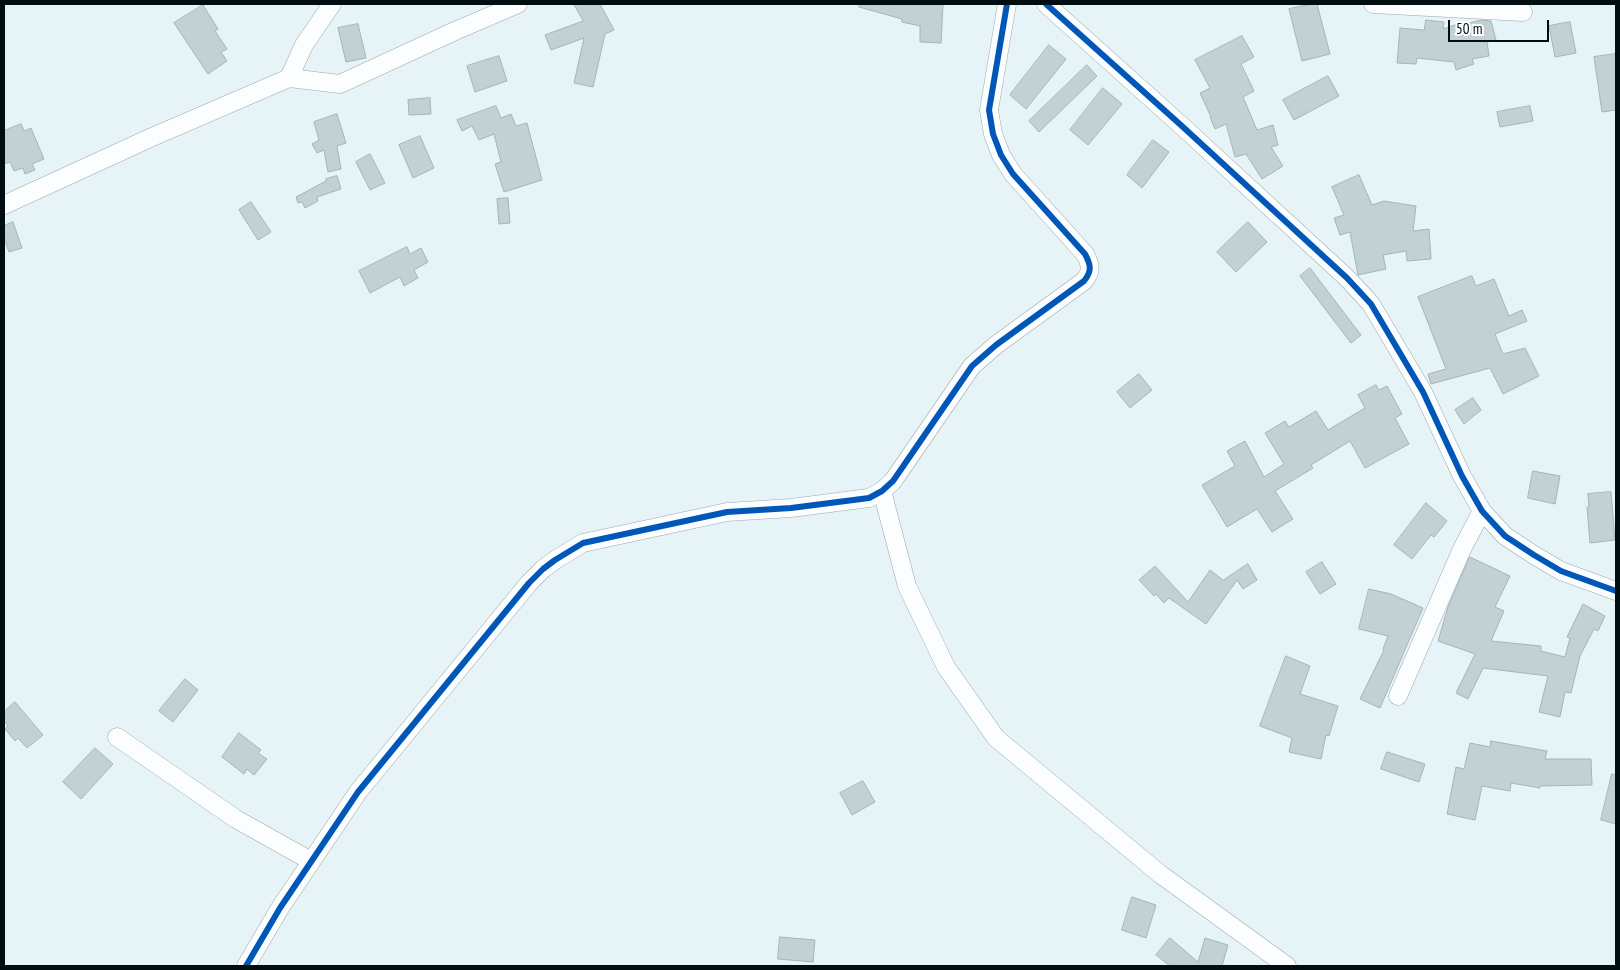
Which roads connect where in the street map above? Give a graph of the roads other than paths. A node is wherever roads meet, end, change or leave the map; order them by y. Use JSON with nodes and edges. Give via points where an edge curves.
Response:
{"nodes":[{"id":1,"x":332,"y":4,"type":"edge"},
{"id":2,"x":518,"y":4,"type":"edge"},
{"id":3,"x":1007,"y":4,"type":"edge"},
{"id":4,"x":1046,"y":4,"type":"edge"},
{"id":5,"x":1373,"y":4,"type":"edge"},
{"id":6,"x":1523,"y":12,"type":"dead end"},
{"id":7,"x":289,"y":78,"type":"junction"},
{"id":8,"x":4,"y":204,"type":"edge"},
{"id":9,"x":882,"y":491,"type":"junction"},
{"id":10,"x":1482,"y":511,"type":"junction"},
{"id":11,"x":1616,"y":592,"type":"edge"},
{"id":12,"x":1398,"y":696,"type":"dead end"},
{"id":13,"x":117,"y":737,"type":"dead end"},
{"id":14,"x":312,"y":862,"type":"junction"},
{"id":15,"x":246,"y":966,"type":"edge"},
{"id":16,"x":1287,"y":966,"type":"edge"}],
"edges":[{"from":1,"to":7,"type":"street","via":[[304,45]]},
{"from":2,"to":7,"type":"street","via":[[340,84]]},
{"from":3,"to":9,"type":"street","via":[[989,110],[993,134],[1001,155],[1014,174],[1085,254],[1091,265],[1090,274],[1084,282],[996,344],[972,366],[893,481]]},
{"from":4,"to":10,"type":"street","via":[[1347,278],[1371,304],[1423,392]]},
{"from":5,"to":6,"type":"street"},
{"from":7,"to":8,"type":"street"},
{"from":9,"to":14,"type":"street","via":[[870,498],[852,501],[727,512],[582,543],[555,560],[529,583],[364,784]]},
{"from":9,"to":16,"type":"street","via":[[907,586],[946,666],[996,738],[1160,874]]},
{"from":10,"to":11,"type":"street","via":[[1506,536],[1534,555],[1561,571]]},
{"from":10,"to":12,"type":"street","via":[[1462,549]]},
{"from":13,"to":14,"type":"street","via":[[236,819]]},
{"from":14,"to":15,"type":"street"}]}
